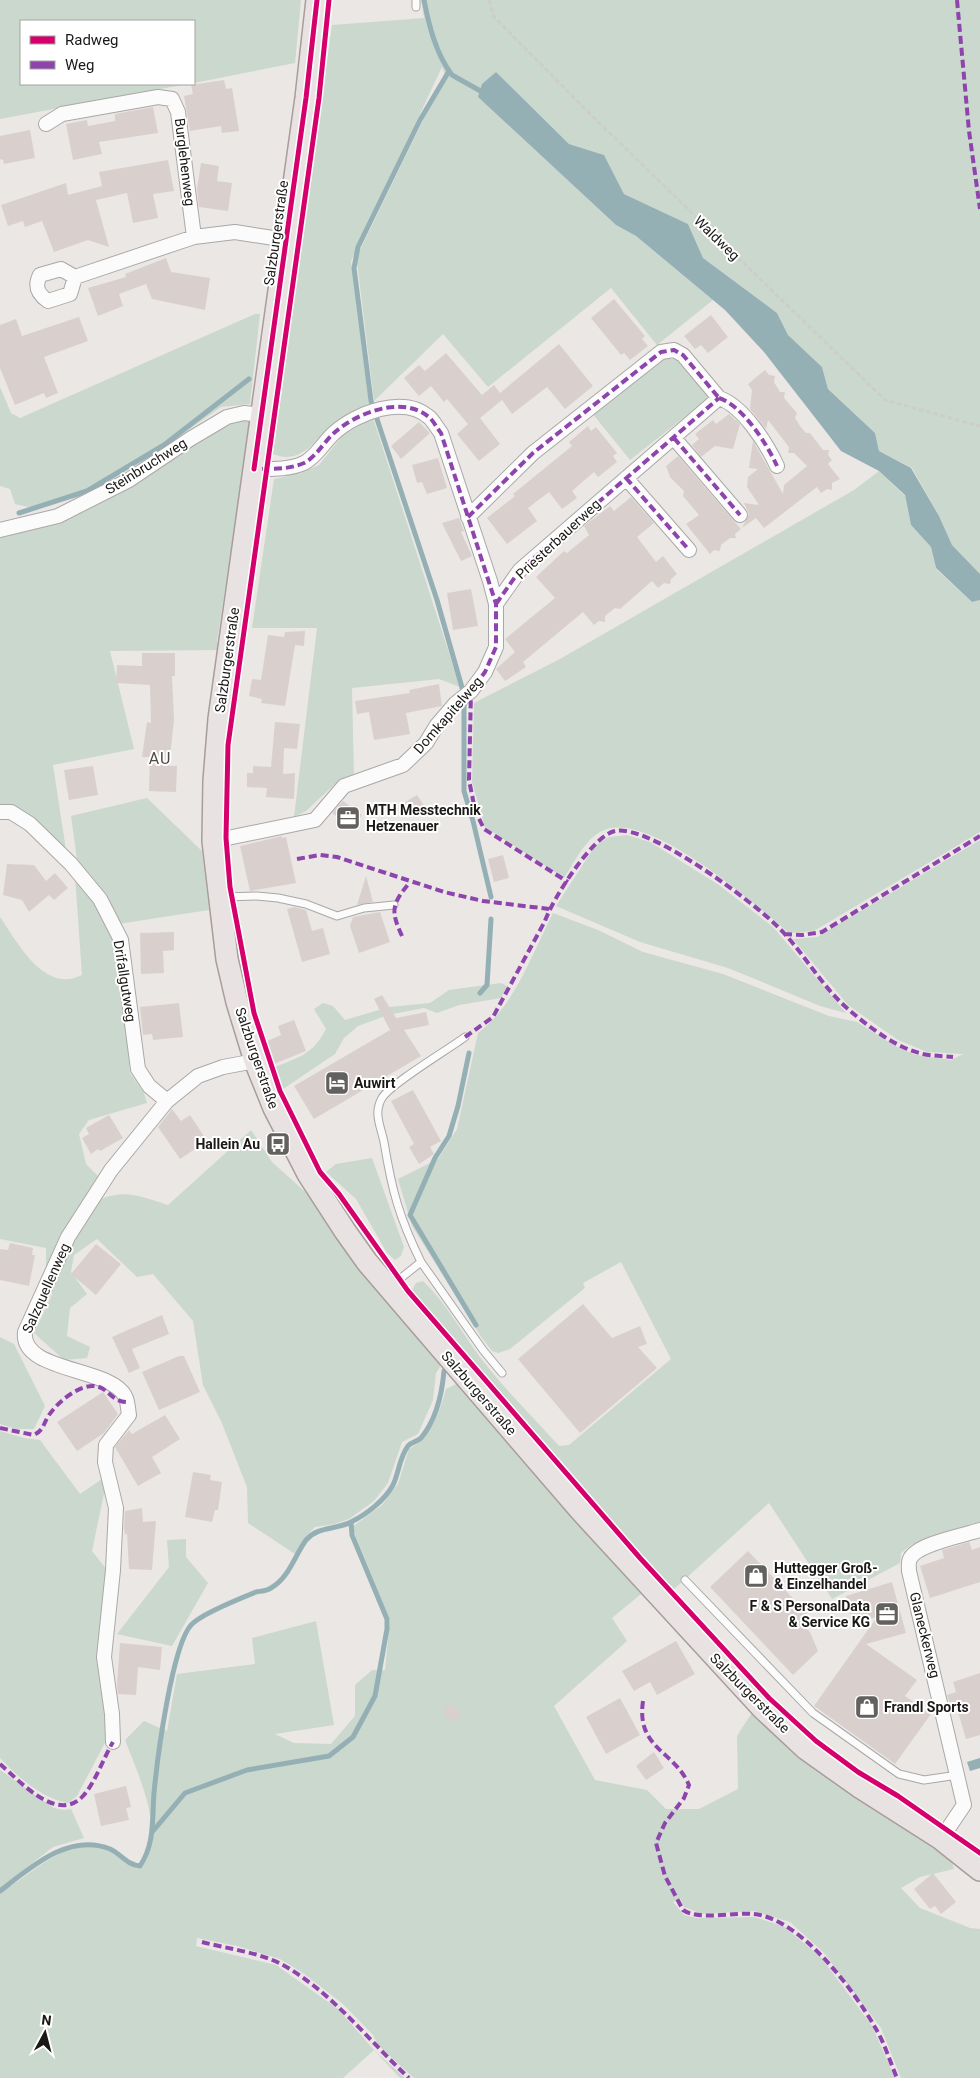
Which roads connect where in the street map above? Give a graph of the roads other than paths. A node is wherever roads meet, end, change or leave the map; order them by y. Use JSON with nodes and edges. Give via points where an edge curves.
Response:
{"nodes":[{"id":1,"x":317,"y":0,"type":"edge"},
{"id":2,"x":46,"y":124,"type":"dead end"},
{"id":3,"x":194,"y":237,"type":"junction"},
{"id":4,"x":283,"y":240,"type":"junction"},
{"id":5,"x":75,"y":277,"type":"dead end"},
{"id":6,"x":719,"y":398,"type":"junction"},
{"id":7,"x":254,"y":414,"type":"junction"},
{"id":8,"x":674,"y":438,"type":"junction"},
{"id":9,"x":777,"y":466,"type":"dead end"},
{"id":10,"x":254,"y":469,"type":"junction"},
{"id":11,"x":626,"y":478,"type":"junction"},
{"id":12,"x":740,"y":515,"type":"dead end"},
{"id":13,"x":468,"y":517,"type":"junction"},
{"id":14,"x":0,"y":530,"type":"edge"},
{"id":15,"x":689,"y":550,"type":"dead end"},
{"id":16,"x":496,"y":604,"type":"junction"},
{"id":17,"x":0,"y":812,"type":"edge"},
{"id":18,"x":213,"y":841,"type":"junction"},
{"id":19,"x":220,"y":897,"type":"junction"},
{"id":20,"x":394,"y":905,"type":"dead end"},
{"id":21,"x":466,"y":1037,"type":"dead end"},
{"id":22,"x":255,"y":1061,"type":"junction"},
{"id":23,"x":167,"y":1101,"type":"junction"},
{"id":24,"x":421,"y":1262,"type":"junction"},
{"id":25,"x":389,"y":1288,"type":"junction"},
{"id":26,"x":502,"y":1373,"type":"dead end"},
{"id":27,"x":980,"y":1530,"type":"edge"},
{"id":28,"x":685,"y":1580,"type":"dead end"},
{"id":29,"x":113,"y":1742,"type":"dead end"},
{"id":30,"x":958,"y":1775,"type":"junction"},
{"id":31,"x":941,"y":1839,"type":"junction"},
{"id":32,"x":980,"y":1870,"type":"edge"}],
"edges":[{"from":1,"to":4,"type":"main road","name":"Salzburgerstraße"},
{"from":2,"to":3,"type":"street","name":"Burglehenweg","via":[[62,114],[158,97],[172,99],[178,112]]},
{"from":3,"to":4,"type":"street","via":[[235,232]]},
{"from":3,"to":5,"type":"street"},
{"from":4,"to":7,"type":"main road","name":"Salzburgerstraße"},
{"from":6,"to":8,"type":"street","name":"Priesterbauerweg"},
{"from":6,"to":9,"type":"street","via":[[730,401],[767,445]]},
{"from":6,"to":13,"type":"street","via":[[683,355],[674,350],[660,352],[533,453]]},
{"from":7,"to":10,"type":"main road","name":"Salzburgerstraße"},
{"from":7,"to":14,"type":"street","name":"Steinbruchweg","via":[[227,417],[129,480],[58,516]]},
{"from":8,"to":11,"type":"street","name":"Priesterbauerweg"},
{"from":8,"to":12,"type":"street"},
{"from":10,"to":13,"type":"street","name":"Domkapitelweg","via":[[286,469],[305,462],[335,432],[367,414],[402,406],[429,417],[441,433]]},
{"from":10,"to":18,"type":"main road","name":"Salzburgerstraße","via":[[219,719]]},
{"from":11,"to":15,"type":"street"},
{"from":11,"to":16,"type":"street","name":"Priesterbauerweg","via":[[520,570]]},
{"from":13,"to":16,"type":"street","name":"Domkapitelweg"},
{"from":16,"to":18,"type":"street","name":"Domkapitelweg","via":[[496,647],[484,672],[426,743],[403,765],[344,786],[315,820]]},
{"from":17,"to":23,"type":"street","name":"Drifallgutweg","via":[[11,812],[30,824],[71,864],[100,899],[121,940],[138,1069],[149,1086]]},
{"from":18,"to":19,"type":"main road","name":"Salzburgerstraße"},
{"from":19,"to":20,"type":"lane","via":[[278,898],[337,916],[364,908]]},
{"from":19,"to":22,"type":"main road","name":"Salzburgerstraße","via":[[227,958]]},
{"from":21,"to":24,"type":"lane","via":[[382,1096],[378,1106],[388,1177],[398,1212]]},
{"from":22,"to":23,"type":"street","name":"Salzquellenweg","via":[[198,1076]]},
{"from":22,"to":25,"type":"main road","name":"Salzburgerstraße","via":[[274,1108],[308,1174],[356,1246]]},
{"from":23,"to":29,"type":"street","name":"Salzquellenweg","via":[[111,1170],[68,1237],[24,1340],[29,1351],[109,1382],[125,1396],[129,1415],[106,1445],[105,1462],[116,1508],[104,1657]]},
{"from":24,"to":25,"type":"lane"},
{"from":24,"to":26,"type":"lane"},
{"from":25,"to":31,"type":"main road","name":"Salzburgerstraße","via":[[580,1510],[762,1708],[806,1749]]},
{"from":27,"to":30,"type":"street","name":"Glaneckerweg","via":[[926,1546],[910,1559],[909,1571]]},
{"from":28,"to":30,"type":"lane","via":[[813,1713],[899,1774],[924,1780]]},
{"from":30,"to":31,"type":"street","name":"Glaneckerweg","via":[[964,1804]]},
{"from":31,"to":32,"type":"main road","name":"Salzburgerstraße"}]}
